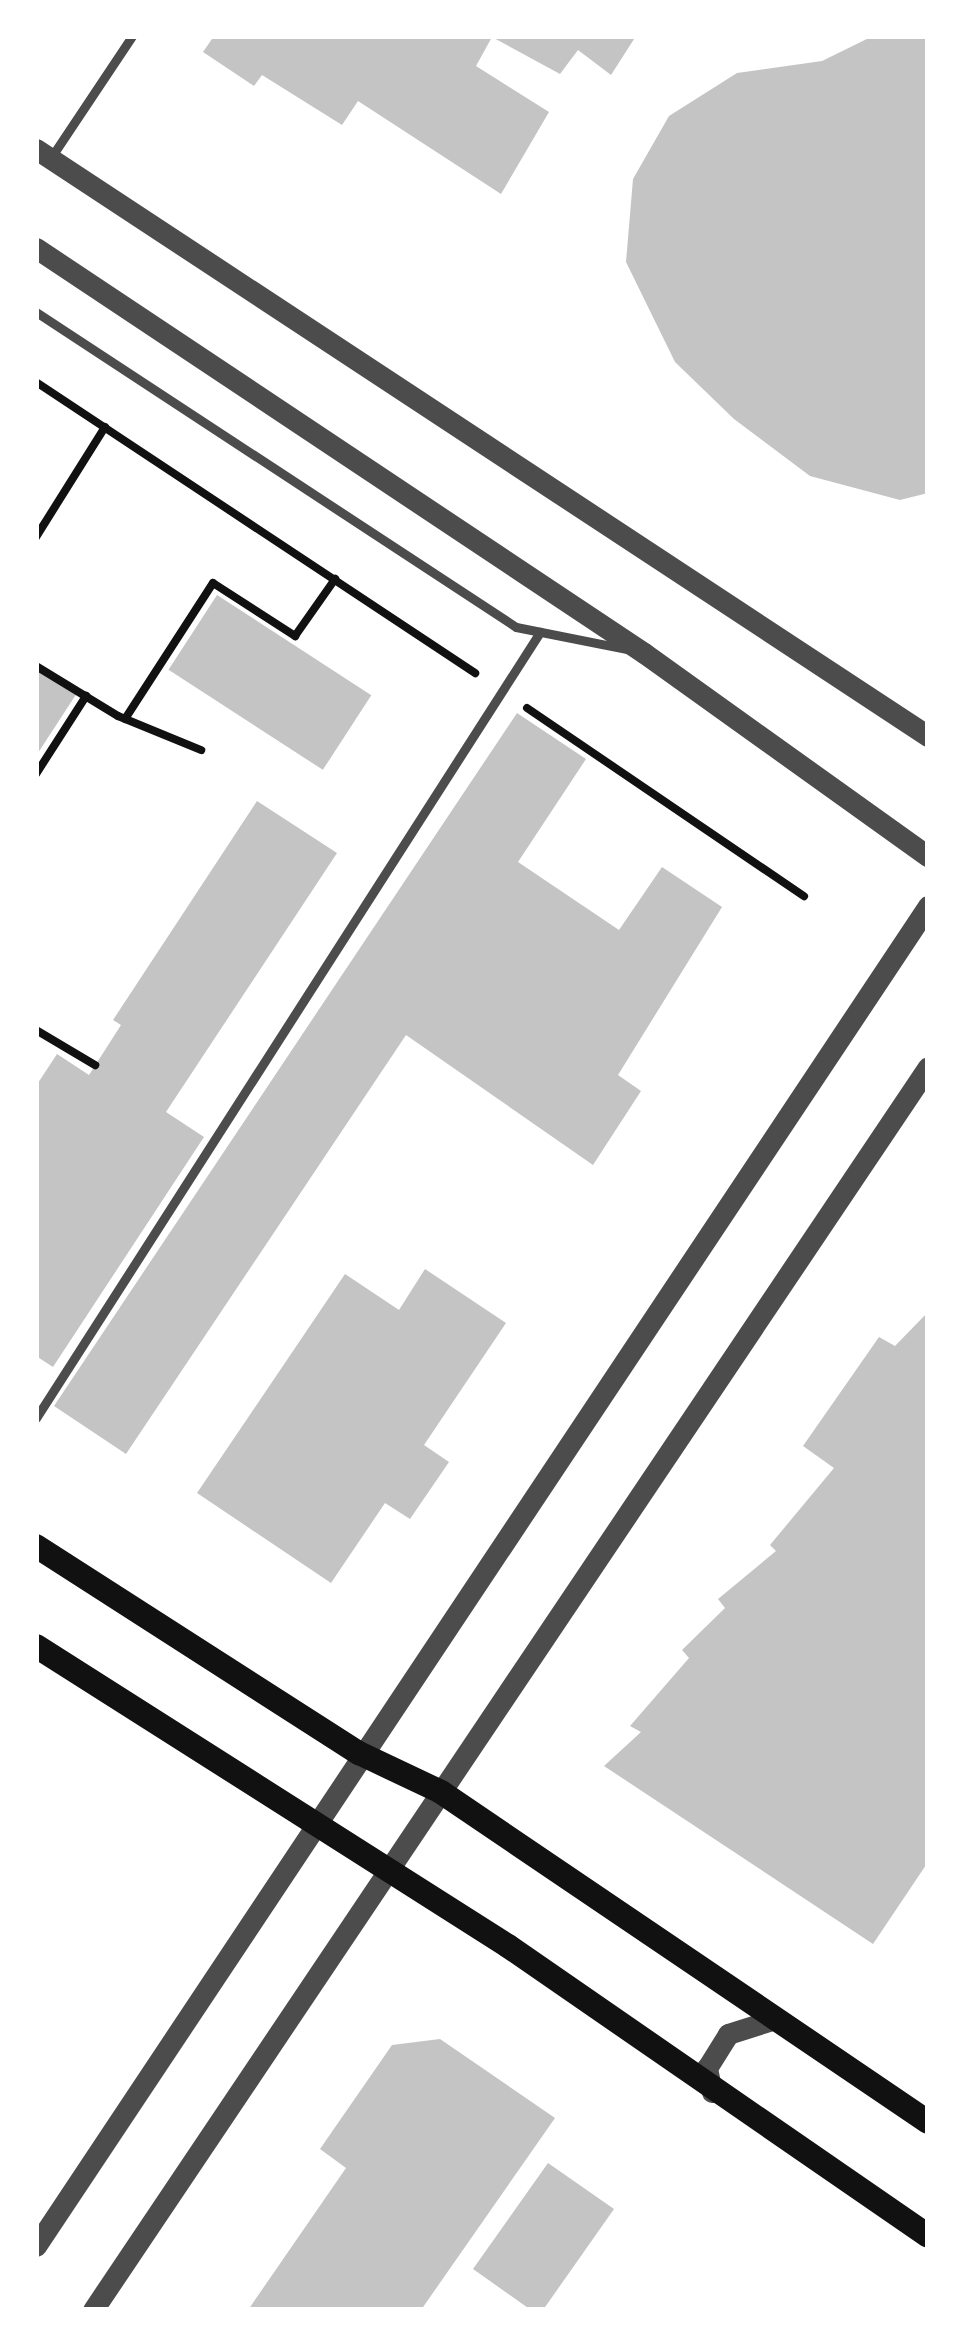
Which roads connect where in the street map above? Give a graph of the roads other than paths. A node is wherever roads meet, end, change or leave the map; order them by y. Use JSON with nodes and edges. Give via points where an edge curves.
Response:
{"nodes":[{"id":1,"x":133,"y":36,"type":"edge"},
{"id":2,"x":43,"y":153,"type":"edge"},
{"id":3,"x":36,"y":248,"type":"edge"},
{"id":4,"x":36,"y":312,"type":"edge"},
{"id":5,"x":540,"y":632,"type":"junction"},
{"id":6,"x":644,"y":653,"type":"junction"},
{"id":7,"x":928,"y":736,"type":"edge"},
{"id":8,"x":928,"y":856,"type":"edge"},
{"id":9,"x":928,"y":906,"type":"edge"},
{"id":10,"x":928,"y":1067,"type":"edge"},
{"id":11,"x":36,"y":1418,"type":"edge"},
{"id":12,"x":36,"y":1546,"type":"edge"},
{"id":13,"x":36,"y":1646,"type":"edge"},
{"id":14,"x":358,"y":1753,"type":"junction"},
{"id":15,"x":442,"y":1792,"type":"junction"},
{"id":16,"x":317,"y":1827,"type":"junction"},
{"id":17,"x":389,"y":1870,"type":"junction"},
{"id":18,"x":772,"y":2020,"type":"junction"},
{"id":19,"x":712,"y":2093,"type":"junction"},
{"id":20,"x":928,"y":2122,"type":"edge"},
{"id":21,"x":928,"y":2236,"type":"edge"},
{"id":22,"x":36,"y":2246,"type":"edge"},
{"id":23,"x":93,"y":2310,"type":"edge"}],
"edges":[{"from":1,"to":2,"type":"lane"},
{"from":2,"to":7,"type":"street"},
{"from":3,"to":6,"type":"street"},
{"from":4,"to":5,"type":"lane","via":[[515,627]]},
{"from":5,"to":6,"type":"lane"},
{"from":5,"to":11,"type":"lane"},
{"from":6,"to":8,"type":"street"},
{"from":9,"to":14,"type":"street"},
{"from":10,"to":15,"type":"street"},
{"from":12,"to":14,"type":"main road"},
{"from":13,"to":16,"type":"main road"},
{"from":14,"to":15,"type":"main road"},
{"from":14,"to":16,"type":"street"},
{"from":15,"to":17,"type":"street"},
{"from":15,"to":18,"type":"main road"},
{"from":16,"to":17,"type":"main road"},
{"from":16,"to":22,"type":"street"},
{"from":17,"to":19,"type":"main road"},
{"from":17,"to":23,"type":"street"},
{"from":18,"to":19,"type":"street","via":[[728,2034],[707,2068]]},
{"from":18,"to":20,"type":"main road"},
{"from":19,"to":21,"type":"main road"}]}
